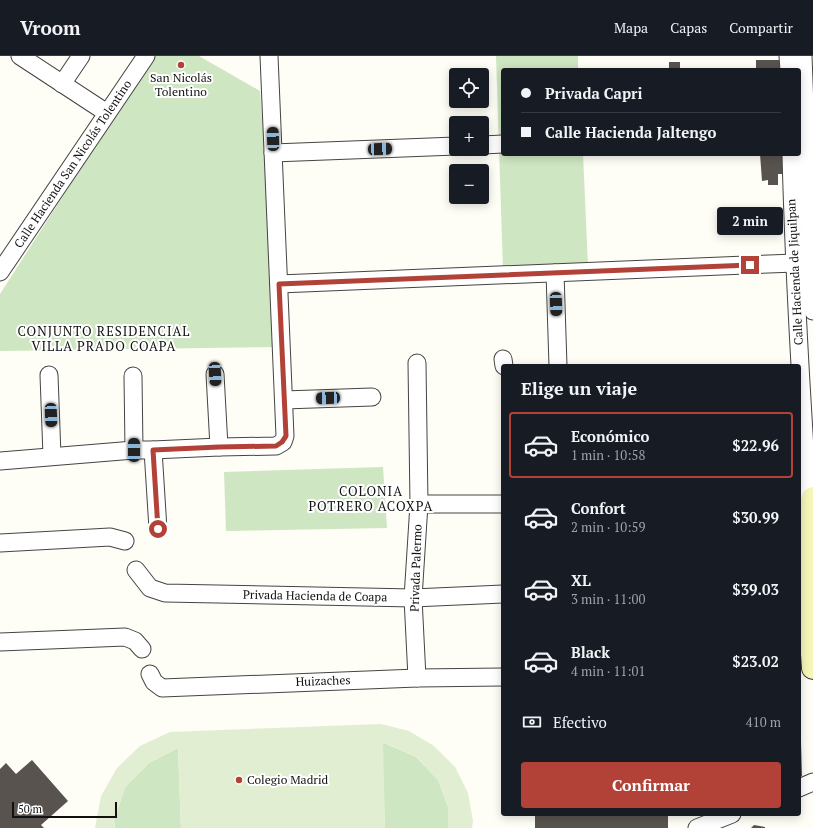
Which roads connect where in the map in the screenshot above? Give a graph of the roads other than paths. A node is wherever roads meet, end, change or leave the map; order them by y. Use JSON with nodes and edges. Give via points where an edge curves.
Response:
{"nodes":[{"id":1,"x":20,"y":56,"type":"edge"},
{"id":2,"x":81,"y":56,"type":"edge"},
{"id":3,"x":146,"y":56,"type":"edge"},
{"id":4,"x":269,"y":56,"type":"edge"},
{"id":5,"x":788,"y":56,"type":"edge"},
{"id":6,"x":804,"y":56,"type":"edge"},
{"id":7,"x":789,"y":68,"type":"edge"},
{"id":8,"x":62,"y":84,"type":"junction"},
{"id":9,"x":107,"y":113,"type":"junction"},
{"id":10,"x":810,"y":128,"type":"edge"},
{"id":11,"x":501,"y":144,"type":"edge"},
{"id":12,"x":489,"y":145,"type":"edge"},
{"id":13,"x":449,"y":146,"type":"edge"},
{"id":14,"x":273,"y":153,"type":"junction"},
{"id":15,"x":791,"y":156,"type":"edge"},
{"id":16,"x":792,"y":208,"type":"junction"},
{"id":17,"x":809,"y":209,"type":"junction"},
{"id":18,"x":795,"y":263,"type":"junction"},
{"id":19,"x":0,"y":272,"type":"edge"},
{"id":20,"x":555,"y":273,"type":"junction"},
{"id":21,"x":812,"y":278,"type":"edge"},
{"id":22,"x":279,"y":284,"type":"junction"},
{"id":23,"x":813,"y":311,"type":"edge"},
{"id":24,"x":417,"y":363,"type":"dead end"},
{"id":25,"x":558,"y":364,"type":"edge"},
{"id":26,"x":799,"y":364,"type":"edge"},
{"id":27,"x":215,"y":374,"type":"dead end"},
{"id":28,"x":49,"y":375,"type":"dead end"},
{"id":29,"x":134,"y":376,"type":"dead end"},
{"id":30,"x":372,"y":397,"type":"dead end"},
{"id":31,"x":284,"y":400,"type":"junction"},
{"id":32,"x":801,"y":408,"type":"edge"},
{"id":33,"x":219,"y":447,"type":"junction"},
{"id":34,"x":134,"y":450,"type":"junction"},
{"id":35,"x":153,"y":450,"type":"junction"},
{"id":36,"x":52,"y":456,"type":"junction"},
{"id":37,"x":0,"y":461,"type":"edge"},
{"id":38,"x":419,"y":504,"type":"junction"},
{"id":39,"x":501,"y":504,"type":"edge"},
{"id":40,"x":807,"y":506,"type":"edge"},
{"id":41,"x":158,"y":529,"type":"dead end"},
{"id":42,"x":125,"y":541,"type":"dead end"},
{"id":43,"x":0,"y":543,"type":"edge"},
{"id":44,"x":136,"y":570,"type":"dead end"},
{"id":45,"x":501,"y":594,"type":"edge"},
{"id":46,"x":413,"y":598,"type":"junction"},
{"id":47,"x":808,"y":641,"type":"edge"},
{"id":48,"x":0,"y":642,"type":"edge"},
{"id":49,"x":142,"y":649,"type":"dead end"},
{"id":50,"x":813,"y":668,"type":"edge"},
{"id":51,"x":150,"y":674,"type":"dead end"},
{"id":52,"x":501,"y":677,"type":"edge"},
{"id":53,"x":417,"y":678,"type":"junction"},
{"id":54,"x":813,"y":782,"type":"edge"},
{"id":55,"x":801,"y":787,"type":"edge"},
{"id":56,"x":727,"y":816,"type":"edge"},
{"id":57,"x":697,"y":828,"type":"edge"}],
"edges":[{"from":1,"to":8,"type":"street"},
{"from":2,"to":8,"type":"street"},
{"from":3,"to":9,"type":"street","name":"Calle Hacienda San Nicolás Tolentino"},
{"from":4,"to":14,"type":"street"},
{"from":5,"to":7,"type":"street"},
{"from":6,"to":10,"type":"street","name":"Calle Hacienda de Jiquilpan"},
{"from":8,"to":9,"type":"street"},
{"from":9,"to":19,"type":"street","name":"Calle Hacienda San Nicolás Tolentino"},
{"from":10,"to":17,"type":"street","name":"Calle Hacienda de Jiquilpan"},
{"from":11,"to":12,"type":"street"},
{"from":13,"to":14,"type":"street"},
{"from":14,"to":22,"type":"street"},
{"from":15,"to":16,"type":"street","name":"Calle Hacienda de Jiquilpan"},
{"from":16,"to":17,"type":"street"},
{"from":16,"to":18,"type":"street","name":"Calle Hacienda de Jiquilpan"},
{"from":17,"to":21,"type":"street","name":"Calle Hacienda de Jiquilpan"},
{"from":18,"to":20,"type":"street"},
{"from":18,"to":26,"type":"street","name":"Calle Hacienda de Jiquilpan"},
{"from":20,"to":22,"type":"street"},
{"from":20,"to":25,"type":"street"},
{"from":21,"to":23,"type":"street","name":"Calle Hacienda de Jiquilpan"},
{"from":22,"to":31,"type":"street"},
{"from":24,"to":38,"type":"street","name":"Privada Palermo"},
{"from":27,"to":33,"type":"street"},
{"from":28,"to":36,"type":"street"},
{"from":29,"to":34,"type":"street"},
{"from":30,"to":31,"type":"street"},
{"from":31,"to":33,"type":"street","via":[[286,436],[282,442],[276,446]]},
{"from":32,"to":40,"type":"street","name":"Calle Hacienda de Jiquilpan"},
{"from":33,"to":35,"type":"street"},
{"from":34,"to":35,"type":"street"},
{"from":34,"to":36,"type":"street"},
{"from":35,"to":41,"type":"street"},
{"from":36,"to":37,"type":"street"},
{"from":38,"to":39,"type":"street"},
{"from":38,"to":46,"type":"street","name":"Privada Palermo"},
{"from":40,"to":47,"type":"main road"},
{"from":42,"to":43,"type":"street","via":[[110,537]]},
{"from":44,"to":46,"type":"street","name":"Privada Hacienda de Coapa","via":[[150,588],[164,593]]},
{"from":45,"to":46,"type":"street","name":"Privada Hacienda de Coapa"},
{"from":46,"to":53,"type":"street","name":"Privada Palermo"},
{"from":47,"to":50,"type":"main road"},
{"from":48,"to":49,"type":"street","via":[[125,637],[135,641]]},
{"from":51,"to":53,"type":"street","name":"Huizaches","via":[[154,682],[162,688]]},
{"from":52,"to":53,"type":"street","name":"Huizaches"},
{"from":54,"to":55,"type":"street"},
{"from":56,"to":57,"type":"street"}]}
